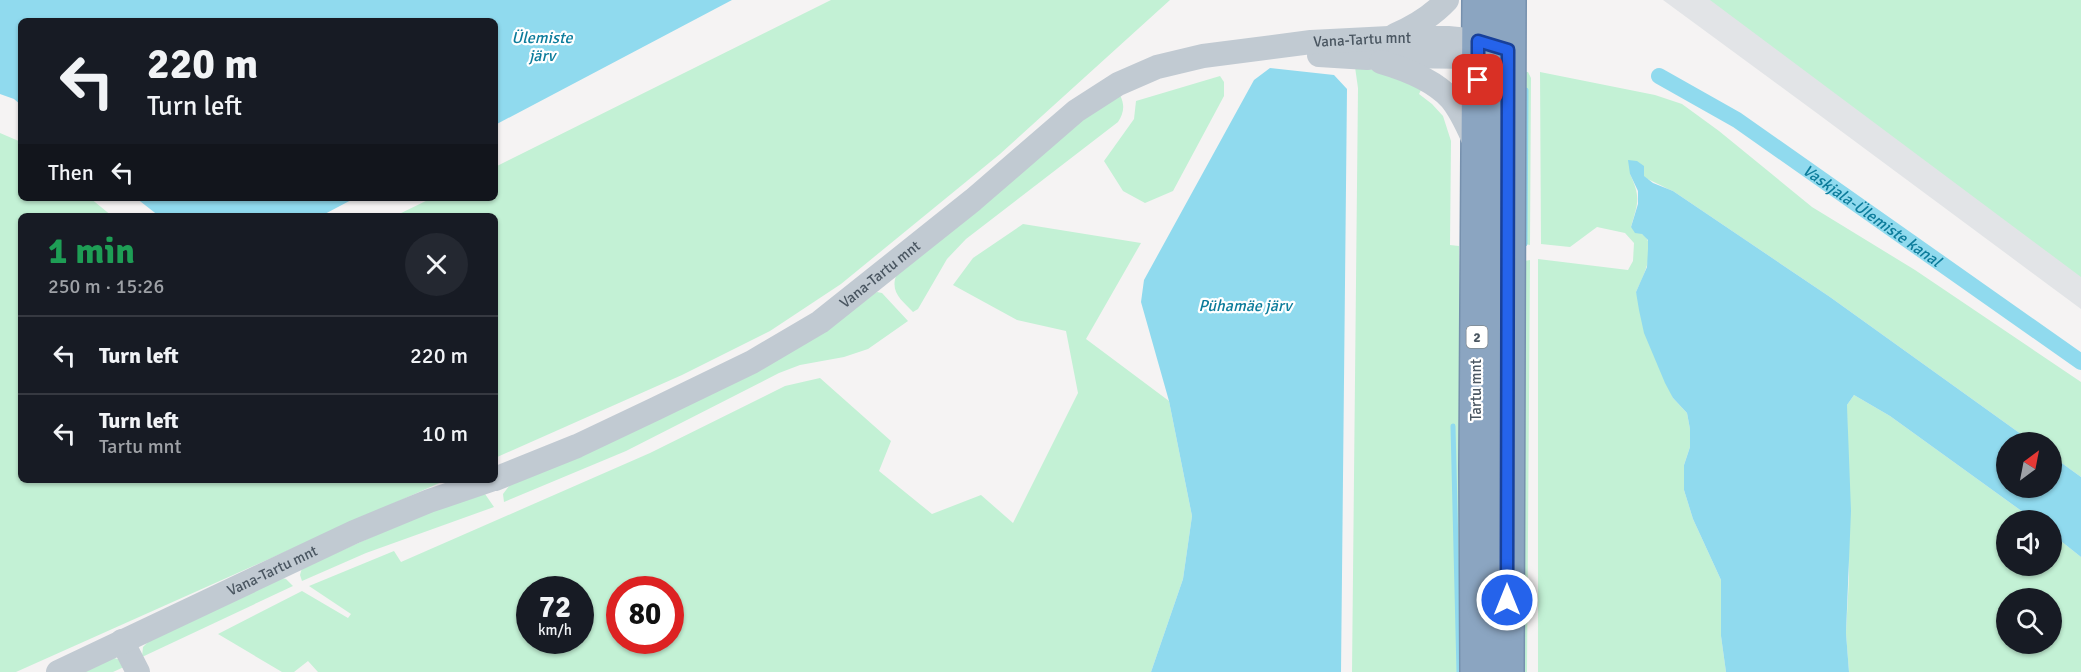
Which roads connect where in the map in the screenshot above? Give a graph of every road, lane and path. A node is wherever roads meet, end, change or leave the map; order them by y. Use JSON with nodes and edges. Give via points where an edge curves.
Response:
{"nodes":[{"id":1,"x":1447,"y":0,"type":"edge"},
{"id":2,"x":1479,"y":0,"type":"edge"},
{"id":3,"x":1509,"y":0,"type":"edge"},
{"id":4,"x":1389,"y":38,"type":"junction"},
{"id":5,"x":1488,"y":49,"type":"junction"},
{"id":6,"x":1246,"y":51,"type":"junction"},
{"id":7,"x":1367,"y":58,"type":"junction"},
{"id":8,"x":1478,"y":148,"type":"junction"},
{"id":9,"x":498,"y":477,"type":"edge"},
{"id":10,"x":481,"y":483,"type":"edge"},
{"id":11,"x":122,"y":641,"type":"junction"},
{"id":12,"x":58,"y":672,"type":"edge"},
{"id":13,"x":138,"y":672,"type":"edge"},
{"id":14,"x":1477,"y":672,"type":"edge"},
{"id":15,"x":1507,"y":672,"type":"edge"}],
"edges":[{"from":1,"to":4,"type":"street","via":[[1421,23]]},
{"from":2,"to":5,"type":"highway","name":"Tartu mnt","number":"2"},
{"from":3,"to":5,"type":"highway","name":"Tartu mnt","number":"2"},
{"from":4,"to":5,"type":"street","name":"Vana-Tartu mnt","via":[[1448,38]]},
{"from":4,"to":6,"type":"street","name":"Vana-Tartu mnt","via":[[1311,42]]},
{"from":5,"to":7,"type":"street","name":"Vana-Tartu mnt"},
{"from":5,"to":8,"type":"highway","name":"Tartu mnt","number":"2"},
{"from":5,"to":15,"type":"highway","name":"Tartu mnt","number":"2"},
{"from":6,"to":7,"type":"street","name":"Vana-Tartu mnt"},
{"from":6,"to":9,"type":"street","name":"Vana-Tartu mnt","via":[[1179,60],[1119,84],[1076,111],[974,200],[820,322],[752,362],[655,409]]},
{"from":7,"to":8,"type":"street","via":[[1392,65],[1437,87],[1452,100]]},
{"from":8,"to":14,"type":"highway","name":"Tartu mnt","number":"2"},
{"from":10,"to":11,"type":"street","name":"Vana-Tartu mnt","via":[[354,532]]},
{"from":11,"to":12,"type":"street","name":"Vana-Tartu mnt"},
{"from":11,"to":13,"type":"street"}]}
